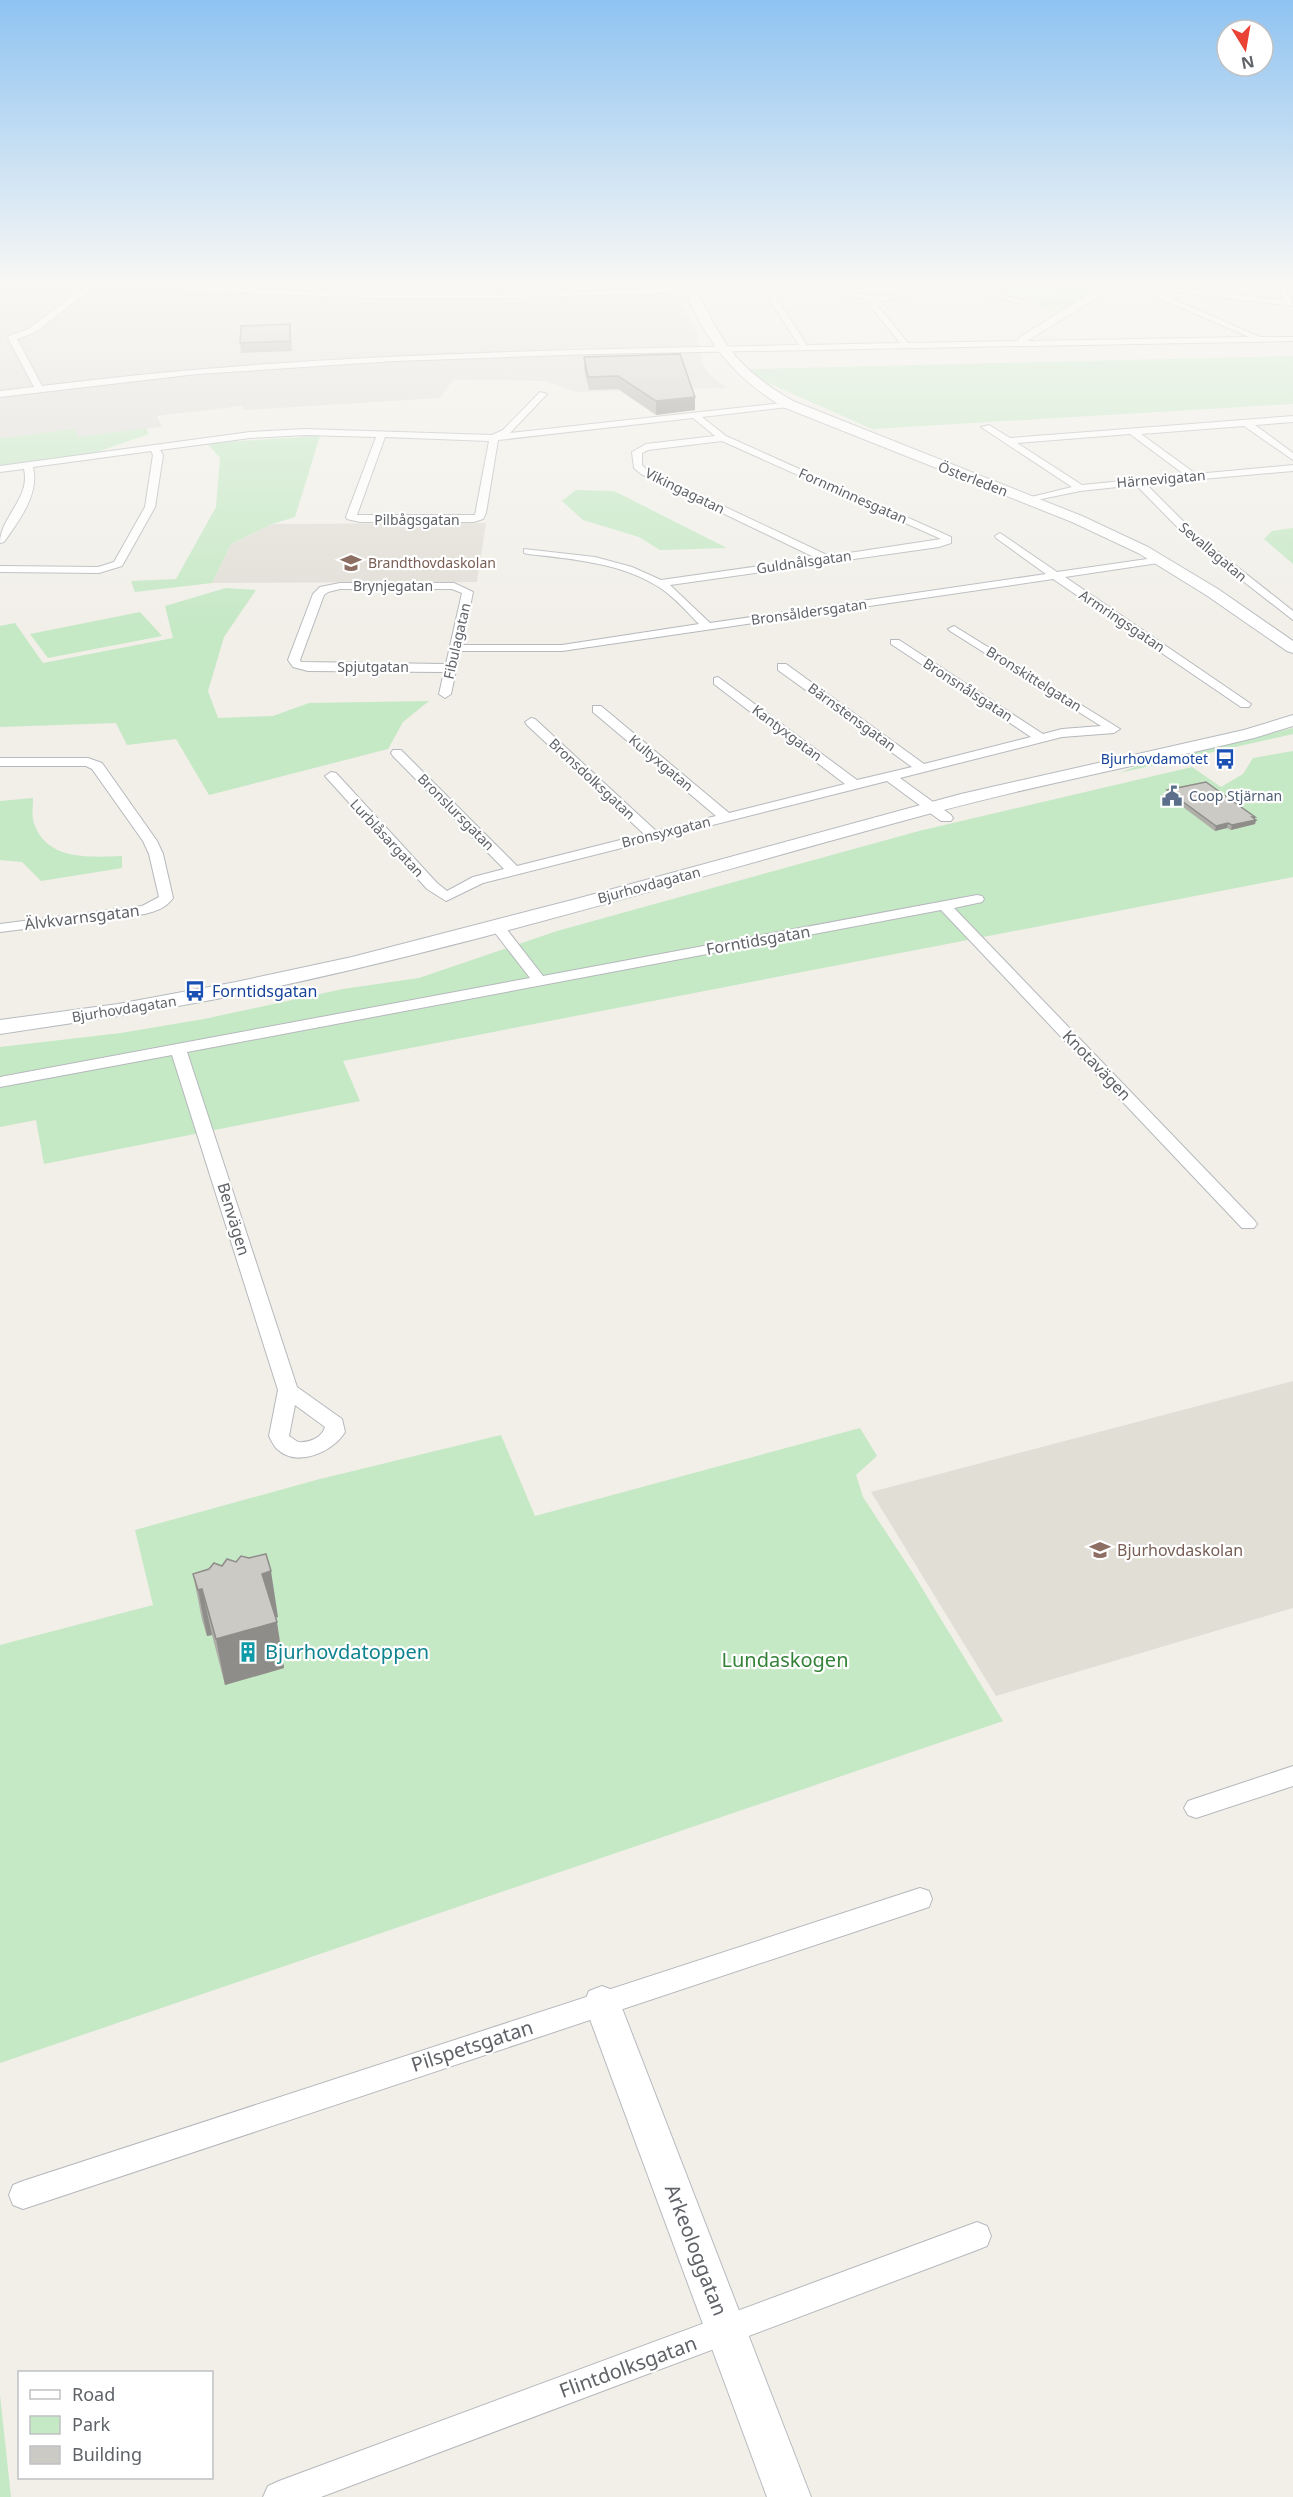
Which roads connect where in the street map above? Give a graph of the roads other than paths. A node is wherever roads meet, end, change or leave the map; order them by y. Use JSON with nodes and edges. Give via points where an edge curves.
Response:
{"nodes":[{"id":1,"x":541,"y":397,"type":"edge"},
{"id":2,"x":777,"y":397,"type":"edge"},
{"id":3,"x":788,"y":404,"type":"junction"},
{"id":4,"x":696,"y":416,"type":"junction"},
{"id":5,"x":1293,"y":419,"type":"edge"},
{"id":6,"x":1245,"y":422,"type":"junction"},
{"id":7,"x":986,"y":427,"type":"dead end"},
{"id":8,"x":1130,"y":430,"type":"junction"},
{"id":9,"x":381,"y":435,"type":"junction"},
{"id":10,"x":494,"y":438,"type":"junction"},
{"id":11,"x":723,"y":438,"type":"junction"},
{"id":12,"x":1010,"y":441,"type":"junction"},
{"id":13,"x":154,"y":447,"type":"junction"},
{"id":14,"x":1293,"y":457,"type":"edge"},
{"id":15,"x":28,"y":465,"type":"junction"},
{"id":16,"x":1293,"y":468,"type":"edge"},
{"id":17,"x":0,"y":469,"type":"edge"},
{"id":18,"x":1193,"y":476,"type":"junction"},
{"id":19,"x":1138,"y":481,"type":"junction"},
{"id":20,"x":1080,"y":488,"type":"junction"},
{"id":21,"x":1030,"y":500,"type":"junction"},
{"id":22,"x":1000,"y":536,"type":"dead end"},
{"id":23,"x":0,"y":540,"type":"edge"},
{"id":24,"x":947,"y":540,"type":"joint"},
{"id":25,"x":528,"y":551,"type":"dead end"},
{"id":26,"x":827,"y":559,"type":"junction"},
{"id":27,"x":1161,"y":560,"type":"junction"},
{"id":28,"x":0,"y":569,"type":"edge"},
{"id":29,"x":1058,"y":576,"type":"junction"},
{"id":30,"x":660,"y":583,"type":"junction"},
{"id":31,"x":464,"y":589,"type":"joint"},
{"id":32,"x":1293,"y":616,"type":"edge"},
{"id":33,"x":708,"y":627,"type":"junction"},
{"id":34,"x":954,"y":629,"type":"dead end"},
{"id":35,"x":895,"y":642,"type":"dead end"},
{"id":36,"x":456,"y":648,"type":"junction"},
{"id":37,"x":1293,"y":648,"type":"edge"},
{"id":38,"x":296,"y":664,"type":"joint"},
{"id":39,"x":782,"y":667,"type":"dead end"},
{"id":40,"x":450,"y":668,"type":"junction"},
{"id":41,"x":718,"y":681,"type":"dead end"},
{"id":42,"x":445,"y":694,"type":"dead end"},
{"id":43,"x":1245,"y":704,"type":"dead end"},
{"id":44,"x":597,"y":709,"type":"dead end"},
{"id":45,"x":1293,"y":720,"type":"edge"},
{"id":46,"x":531,"y":722,"type":"dead end"},
{"id":47,"x":1114,"y":729,"type":"joint"},
{"id":48,"x":1293,"y":737,"type":"edge"},
{"id":49,"x":1041,"y":738,"type":"junction"},
{"id":50,"x":397,"y":753,"type":"dead end"},
{"id":51,"x":0,"y":762,"type":"edge"},
{"id":52,"x":922,"y":768,"type":"junction"},
{"id":53,"x":331,"y":776,"type":"dead end"},
{"id":54,"x":889,"y":776,"type":"junction"},
{"id":55,"x":1065,"y":782,"type":"junction"},
{"id":56,"x":855,"y":785,"type":"junction"},
{"id":57,"x":938,"y":812,"type":"junction"},
{"id":58,"x":726,"y":817,"type":"junction"},
{"id":59,"x":654,"y":836,"type":"junction"},
{"id":60,"x":514,"y":871,"type":"junction"},
{"id":61,"x":446,"y":897,"type":"joint"},
{"id":62,"x":977,"y":899,"type":"dead end"},
{"id":63,"x":945,"y":906,"type":"junction"},
{"id":64,"x":0,"y":928,"type":"edge"},
{"id":65,"x":501,"y":932,"type":"junction"},
{"id":66,"x":539,"y":980,"type":"junction"},
{"id":67,"x":0,"y":1027,"type":"edge"},
{"id":68,"x":0,"y":1043,"type":"edge"},
{"id":69,"x":177,"y":1049,"type":"junction"},
{"id":70,"x":0,"y":1082,"type":"edge"},
{"id":71,"x":1248,"y":1224,"type":"dead end"},
{"id":72,"x":288,"y":1390,"type":"dead end"},
{"id":73,"x":1293,"y":1776,"type":"edge"},
{"id":74,"x":1196,"y":1808,"type":"dead end"},
{"id":75,"x":920,"y":1899,"type":"dead end"},
{"id":76,"x":602,"y":2003,"type":"junction"},
{"id":77,"x":23,"y":2194,"type":"dead end"},
{"id":78,"x":977,"y":2236,"type":"dead end"},
{"id":79,"x":726,"y":2330,"type":"junction"},
{"id":80,"x":279,"y":2497,"type":"edge"},
{"id":81,"x":789,"y":2497,"type":"edge"}],
"edges":[{"from":1,"to":10,"type":"street","via":[[506,432]]},
{"from":2,"to":3,"type":"main road","name":"Österleden"},
{"from":3,"to":4,"type":"street"},
{"from":3,"to":21,"type":"main road","name":"Österleden"},
{"from":4,"to":10,"type":"street"},
{"from":4,"to":11,"type":"street","name":"Fornminnesgatan"},
{"from":5,"to":6,"type":"street"},
{"from":6,"to":8,"type":"street"},
{"from":6,"to":14,"type":"street"},
{"from":7,"to":12,"type":"street"},
{"from":8,"to":12,"type":"street"},
{"from":8,"to":18,"type":"street"},
{"from":9,"to":10,"type":"street"},
{"from":9,"to":10,"type":"street","name":"Pilbågsgatan","via":[[351,517],[478,518]]},
{"from":9,"to":13,"type":"street","via":[[278,433]]},
{"from":11,"to":24,"type":"street","name":"Fornminnesgatan"},
{"from":11,"to":26,"type":"street","name":"Vikingagatan","via":[[646,447],[637,452],[637,466]]},
{"from":12,"to":20,"type":"street"},
{"from":13,"to":15,"type":"street"},
{"from":13,"to":28,"type":"street","via":[[158,455],[150,507],[118,564],[99,570]]},
{"from":15,"to":17,"type":"street"},
{"from":15,"to":23,"type":"street","via":[[31,471],[26,494],[17,517]]},
{"from":16,"to":18,"type":"street","name":"Härnevigatan"},
{"from":18,"to":19,"type":"street","name":"Härnevigatan"},
{"from":19,"to":20,"type":"street","name":"Härnevigatan"},
{"from":19,"to":32,"type":"street","name":"Sevallagatan","via":[[1193,537]]},
{"from":20,"to":21,"type":"street","name":"Härnevigatan"},
{"from":21,"to":27,"type":"main road","name":"Österleden"},
{"from":22,"to":29,"type":"street","name":"Armringsgatan"},
{"from":24,"to":26,"type":"street","name":"Guldnålsgatan"},
{"from":25,"to":30,"type":"street","via":[[604,562]]},
{"from":26,"to":30,"type":"street","name":"Guldnålsgatan"},
{"from":27,"to":29,"type":"street","name":"Bronsåldersgatan"},
{"from":27,"to":37,"type":"main road","name":"Österleden"},
{"from":29,"to":33,"type":"street","name":"Bronsåldersgatan"},
{"from":29,"to":43,"type":"street","name":"Armringsgatan"},
{"from":30,"to":33,"type":"street"},
{"from":31,"to":36,"type":"street","name":"Fibulagatan","via":[[468,592]]},
{"from":31,"to":38,"type":"street","name":"Brynjegatan","via":[[351,586],[323,590],[318,594],[294,660]]},
{"from":33,"to":36,"type":"street","name":"Bronsåldersgatan","via":[[562,648]]},
{"from":34,"to":47,"type":"street","name":"Bronskittelgatan"},
{"from":35,"to":49,"type":"street","name":"Bronsnålsgatan"},
{"from":36,"to":40,"type":"street","name":"Fibulagatan"},
{"from":38,"to":40,"type":"street","name":"Spjutgatan"},
{"from":39,"to":52,"type":"street","name":"Bärnstensgatan"},
{"from":40,"to":42,"type":"street","name":"Fibulagatan"},
{"from":41,"to":56,"type":"street","name":"Kantyxgatan"},
{"from":44,"to":58,"type":"street","name":"Kultyxgatan"},
{"from":45,"to":55,"type":"main road","name":"Bjurhovdagatan"},
{"from":46,"to":59,"type":"street","name":"Bronsdolksgatan"},
{"from":47,"to":49,"type":"street","name":"Bronsyxgatan"},
{"from":48,"to":55,"type":"main road","name":"Bjurhovdagatan"},
{"from":49,"to":52,"type":"street","name":"Bronsyxgatan"},
{"from":50,"to":60,"type":"street","name":"Bronslursgatan"},
{"from":51,"to":64,"type":"street","name":"Älvkvarnsgatan","via":[[88,762],[97,766],[150,841],[166,898],[145,909]]},
{"from":52,"to":54,"type":"street","name":"Bronsyxgatan"},
{"from":53,"to":61,"type":"street","name":"Lurblåsargatan"},
{"from":54,"to":56,"type":"street","name":"Bronsyxgatan"},
{"from":54,"to":57,"type":"street"},
{"from":55,"to":57,"type":"main road","name":"Bjurhovdagatan"},
{"from":56,"to":58,"type":"street","name":"Bronsyxgatan"},
{"from":57,"to":65,"type":"main road","name":"Bjurhovdagatan"},
{"from":58,"to":59,"type":"street","name":"Bronsyxgatan"},
{"from":59,"to":60,"type":"street","name":"Bronsyxgatan"},
{"from":60,"to":61,"type":"street","name":"Bronsyxgatan","via":[[478,880]]},
{"from":62,"to":63,"type":"street","name":"Forntidsgatan"},
{"from":63,"to":66,"type":"street","name":"Forntidsgatan"},
{"from":63,"to":71,"type":"street","name":"Knotavägen"},
{"from":65,"to":66,"type":"street"},
{"from":65,"to":67,"type":"main road","name":"Bjurhovdagatan","via":[[218,993]]},
{"from":65,"to":68,"type":"main road","name":"Bjurhovdagatan","via":[[378,974],[232,1007]]},
{"from":66,"to":69,"type":"street","name":"Forntidsgatan"},
{"from":69,"to":70,"type":"street","name":"Forntidsgatan"},
{"from":69,"to":72,"type":"street","name":"Benvägen"},
{"from":73,"to":74,"type":"street"},
{"from":75,"to":76,"type":"street","name":"Pilspetsgatan"},
{"from":76,"to":77,"type":"street","name":"Pilspetsgatan"},
{"from":76,"to":79,"type":"main road","name":"Arkeologgatan"},
{"from":78,"to":79,"type":"street","name":"Flintdolksgatan"},
{"from":79,"to":80,"type":"street","name":"Flintdolksgatan"},
{"from":79,"to":81,"type":"main road","name":"Arkeologgatan"}]}
